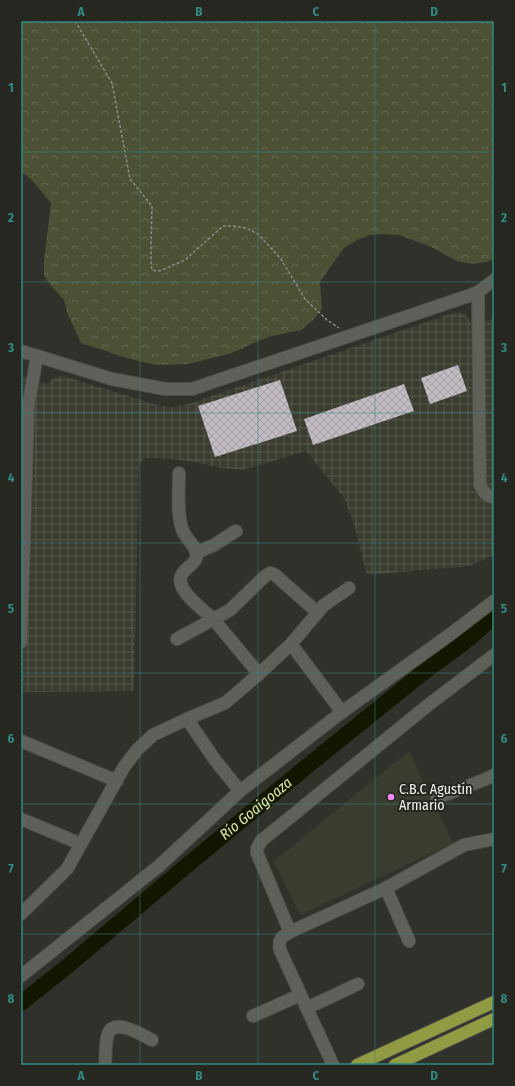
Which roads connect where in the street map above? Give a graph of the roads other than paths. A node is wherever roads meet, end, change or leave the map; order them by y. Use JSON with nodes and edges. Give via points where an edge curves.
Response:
{"nodes":[{"id":1,"x":494,"y":280,"type":"edge"},
{"id":2,"x":478,"y":292,"type":"junction"},
{"id":3,"x":21,"y":351,"type":"edge"},
{"id":4,"x":37,"y":356,"type":"junction"},
{"id":5,"x":179,"y":473,"type":"dead end"},
{"id":6,"x":494,"y":497,"type":"edge"},
{"id":7,"x":236,"y":532,"type":"dead end"},
{"id":8,"x":196,"y":553,"type":"junction"},
{"id":9,"x":349,"y":588,"type":"dead end"},
{"id":10,"x":494,"y":601,"type":"edge"},
{"id":11,"x":317,"y":612,"type":"junction"},
{"id":12,"x":213,"y":620,"type":"junction"},
{"id":13,"x":177,"y":639,"type":"dead end"},
{"id":14,"x":21,"y":642,"type":"edge"},
{"id":15,"x":291,"y":644,"type":"junction"},
{"id":16,"x":494,"y":655,"type":"edge"},
{"id":17,"x":259,"y":674,"type":"junction"},
{"id":18,"x":342,"y":712,"type":"junction"},
{"id":19,"x":187,"y":719,"type":"junction"},
{"id":20,"x":21,"y":741,"type":"edge"},
{"id":21,"x":494,"y":776,"type":"edge"},
{"id":22,"x":117,"y":781,"type":"junction"},
{"id":23,"x":240,"y":791,"type":"junction"},
{"id":24,"x":437,"y":798,"type":"dead end"},
{"id":25,"x":21,"y":819,"type":"edge"},
{"id":26,"x":494,"y":838,"type":"edge"},
{"id":27,"x":81,"y":844,"type":"junction"},
{"id":28,"x":386,"y":888,"type":"junction"},
{"id":29,"x":21,"y":914,"type":"edge"},
{"id":30,"x":290,"y":932,"type":"junction"},
{"id":31,"x":409,"y":941,"type":"dead end"},
{"id":32,"x":21,"y":976,"type":"edge"},
{"id":33,"x":358,"y":984,"type":"dead end"},
{"id":34,"x":300,"y":995,"type":"junction"},
{"id":35,"x":494,"y":1002,"type":"edge"},
{"id":36,"x":307,"y":1008,"type":"junction"},
{"id":37,"x":253,"y":1016,"type":"dead end"},
{"id":38,"x":494,"y":1019,"type":"edge"},
{"id":39,"x":152,"y":1040,"type":"dead end"},
{"id":40,"x":105,"y":1065,"type":"edge"},
{"id":41,"x":333,"y":1065,"type":"edge"},
{"id":42,"x":357,"y":1065,"type":"edge"},
{"id":43,"x":395,"y":1065,"type":"edge"}],
"edges":[{"from":1,"to":2,"type":"street"},
{"from":2,"to":4,"type":"street","via":[[192,389],[165,389],[112,379]]},
{"from":2,"to":6,"type":"street","via":[[480,485],[488,496]]},
{"from":3,"to":4,"type":"street"},
{"from":4,"to":14,"type":"street","via":[[28,407]]},
{"from":5,"to":8,"type":"street","via":[[180,524]]},
{"from":7,"to":8,"type":"street"},
{"from":8,"to":12,"type":"street","via":[[194,563],[182,574],[181,585]]},
{"from":9,"to":11,"type":"street"},
{"from":10,"to":18,"type":"street"},
{"from":11,"to":12,"type":"street","via":[[270,573],[230,610]]},
{"from":11,"to":15,"type":"street"},
{"from":12,"to":13,"type":"street"},
{"from":12,"to":17,"type":"street"},
{"from":15,"to":17,"type":"street"},
{"from":15,"to":18,"type":"street"},
{"from":16,"to":30,"type":"street","via":[[261,841],[257,853]]},
{"from":17,"to":19,"type":"street","via":[[225,703]]},
{"from":18,"to":23,"type":"street"},
{"from":19,"to":22,"type":"street","via":[[153,735],[137,750]]},
{"from":19,"to":23,"type":"street"},
{"from":20,"to":22,"type":"street"},
{"from":21,"to":24,"type":"street"},
{"from":22,"to":27,"type":"street"},
{"from":23,"to":32,"type":"street","via":[[159,866]]},
{"from":25,"to":27,"type":"street"},
{"from":26,"to":28,"type":"street","via":[[464,845]]},
{"from":27,"to":29,"type":"street","via":[[67,869]]},
{"from":28,"to":30,"type":"street"},
{"from":28,"to":31,"type":"street"},
{"from":30,"to":34,"type":"street","via":[[282,937],[279,944]]},
{"from":33,"to":36,"type":"street"},
{"from":34,"to":36,"type":"street"},
{"from":34,"to":37,"type":"street"},
{"from":35,"to":42,"type":"main road"},
{"from":36,"to":41,"type":"street"},
{"from":38,"to":43,"type":"main road"},
{"from":39,"to":40,"type":"street","via":[[127,1028],[113,1027],[107,1035]]}]}
